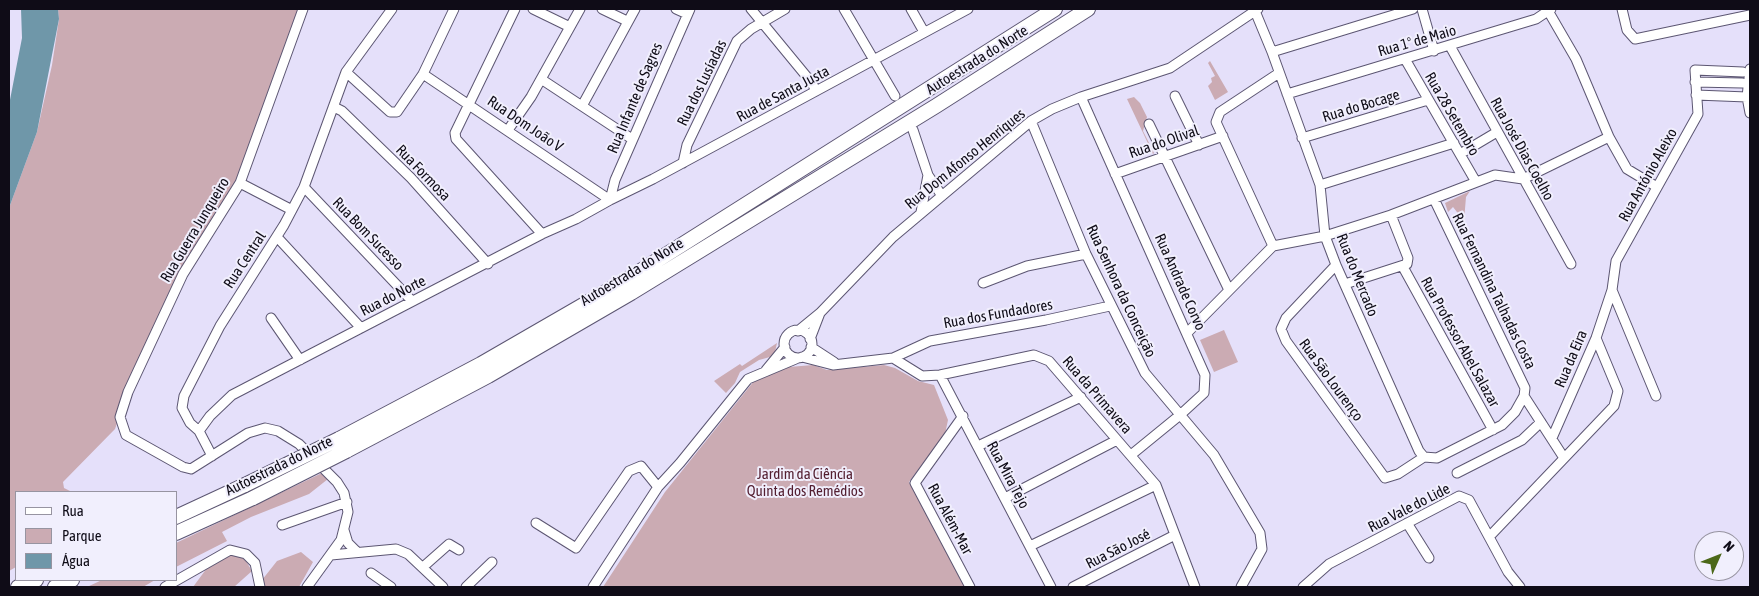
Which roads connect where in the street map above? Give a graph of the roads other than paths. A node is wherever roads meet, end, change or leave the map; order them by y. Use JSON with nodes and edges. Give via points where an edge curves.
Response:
{"nodes":[{"id":1,"x":303,"y":9,"type":"edge"},
{"id":2,"x":391,"y":9,"type":"edge"},
{"id":3,"x":454,"y":9,"type":"edge"},
{"id":4,"x":515,"y":9,"type":"edge"},
{"id":5,"x":533,"y":9,"type":"edge"},
{"id":6,"x":580,"y":9,"type":"edge"},
{"id":7,"x":602,"y":9,"type":"edge"},
{"id":8,"x":635,"y":9,"type":"edge"},
{"id":9,"x":676,"y":9,"type":"edge"},
{"id":10,"x":751,"y":9,"type":"edge"},
{"id":11,"x":786,"y":9,"type":"edge"},
{"id":12,"x":844,"y":9,"type":"edge"},
{"id":13,"x":911,"y":9,"type":"edge"},
{"id":14,"x":968,"y":9,"type":"edge"},
{"id":15,"x":1055,"y":9,"type":"edge"},
{"id":16,"x":1088,"y":9,"type":"edge"},
{"id":17,"x":1413,"y":9,"type":"edge"},
{"id":18,"x":1422,"y":9,"type":"edge"},
{"id":19,"x":1622,"y":9,"type":"edge"},
{"id":20,"x":1256,"y":10,"type":"edge"},
{"id":21,"x":1549,"y":10,"type":"edge"},
{"id":22,"x":689,"y":11,"type":"edge"},
{"id":23,"x":1385,"y":12,"type":"edge"},
{"id":24,"x":1750,"y":15,"type":"edge"},
{"id":25,"x":627,"y":21,"type":"junction"},
{"id":26,"x":762,"y":22,"type":"junction"},
{"id":27,"x":570,"y":27,"type":"junction"},
{"id":28,"x":924,"y":32,"type":"junction"},
{"id":29,"x":1450,"y":46,"type":"junction"},
{"id":30,"x":1434,"y":51,"type":"junction"},
{"id":31,"x":1272,"y":52,"type":"junction"},
{"id":32,"x":1405,"y":59,"type":"junction"},
{"id":33,"x":874,"y":61,"type":"junction"},
{"id":34,"x":1746,"y":70,"type":"edge"},
{"id":35,"x":346,"y":72,"type":"junction"},
{"id":36,"x":1280,"y":73,"type":"junction"},
{"id":37,"x":423,"y":74,"type":"junction"},
{"id":38,"x":541,"y":79,"type":"junction"},
{"id":39,"x":1695,"y":82,"type":"junction"},
{"id":40,"x":1742,"y":83,"type":"dead end"},
{"id":41,"x":816,"y":91,"type":"junction"},
{"id":42,"x":1287,"y":94,"type":"junction"},
{"id":43,"x":1696,"y":95,"type":"junction"},
{"id":44,"x":895,"y":96,"type":"dead end"},
{"id":45,"x":1176,"y":96,"type":"dead end"},
{"id":46,"x":1081,"y":97,"type":"junction"},
{"id":47,"x":1748,"y":97,"type":"junction"},
{"id":48,"x":1428,"y":100,"type":"junction"},
{"id":49,"x":470,"y":104,"type":"junction"},
{"id":50,"x":582,"y":106,"type":"junction"},
{"id":51,"x":334,"y":107,"type":"junction"},
{"id":52,"x":1750,"y":113,"type":"edge"},
{"id":53,"x":1031,"y":121,"type":"junction"},
{"id":54,"x":1149,"y":124,"type":"dead end"},
{"id":55,"x":508,"y":130,"type":"junction"},
{"id":56,"x":913,"y":130,"type":"dead end"},
{"id":57,"x":1497,"y":132,"type":"junction"},
{"id":58,"x":1223,"y":136,"type":"junction"},
{"id":59,"x":1609,"y":137,"type":"junction"},
{"id":60,"x":1302,"y":138,"type":"junction"},
{"id":61,"x":632,"y":139,"type":"junction"},
{"id":62,"x":1454,"y":143,"type":"junction"},
{"id":63,"x":1199,"y":145,"type":"junction"},
{"id":64,"x":1460,"y":154,"type":"junction"},
{"id":65,"x":1167,"y":157,"type":"junction"},
{"id":66,"x":683,"y":163,"type":"junction"},
{"id":67,"x":1115,"y":174,"type":"junction"},
{"id":68,"x":928,"y":175,"type":"junction"},
{"id":69,"x":1523,"y":179,"type":"junction"},
{"id":70,"x":240,"y":182,"type":"junction"},
{"id":71,"x":1476,"y":182,"type":"junction"},
{"id":72,"x":1320,"y":185,"type":"junction"},
{"id":73,"x":304,"y":187,"type":"junction"},
{"id":74,"x":1656,"y":187,"type":"junction"},
{"id":75,"x":942,"y":196,"type":"junction"},
{"id":76,"x":1434,"y":199,"type":"junction"},
{"id":77,"x":610,"y":200,"type":"junction"},
{"id":78,"x":292,"y":210,"type":"junction"},
{"id":79,"x":921,"y":212,"type":"junction"},
{"id":80,"x":1391,"y":215,"type":"junction"},
{"id":81,"x":542,"y":234,"type":"junction"},
{"id":82,"x":1326,"y":236,"type":"junction"},
{"id":83,"x":277,"y":237,"type":"junction"},
{"id":84,"x":1273,"y":246,"type":"junction"},
{"id":85,"x":1086,"y":254,"type":"junction"},
{"id":86,"x":488,"y":264,"type":"junction"},
{"id":87,"x":1571,"y":264,"type":"dead end"},
{"id":88,"x":1336,"y":266,"type":"junction"},
{"id":89,"x":1403,"y":267,"type":"junction"},
{"id":90,"x":983,"y":283,"type":"dead end"},
{"id":91,"x":1345,"y":284,"type":"junction"},
{"id":92,"x":1229,"y":290,"type":"junction"},
{"id":93,"x":1612,"y":290,"type":"junction"},
{"id":94,"x":412,"y":301,"type":"junction"},
{"id":95,"x":1110,"y":306,"type":"junction"},
{"id":96,"x":820,"y":313,"type":"junction"},
{"id":97,"x":271,"y":318,"type":"dead end"},
{"id":98,"x":361,"y":328,"type":"junction"},
{"id":99,"x":798,"y":331,"type":"junction"},
{"id":100,"x":1188,"y":332,"type":"junction"},
{"id":101,"x":1596,"y":338,"type":"junction"},
{"id":102,"x":811,"y":343,"type":"junction"},
{"id":103,"x":785,"y":347,"type":"junction"},
{"id":104,"x":800,"y":358,"type":"junction"},
{"id":105,"x":893,"y":358,"type":"junction"},
{"id":106,"x":300,"y":360,"type":"junction"},
{"id":107,"x":839,"y":364,"type":"junction"},
{"id":108,"x":766,"y":370,"type":"junction"},
{"id":109,"x":940,"y":375,"type":"junction"},
{"id":110,"x":1524,"y":396,"type":"junction"},
{"id":111,"x":1656,"y":396,"type":"dead end"},
{"id":112,"x":1081,"y":397,"type":"junction"},
{"id":113,"x":963,"y":416,"type":"junction"},
{"id":114,"x":1180,"y":416,"type":"junction"},
{"id":115,"x":1541,"y":422,"type":"junction"},
{"id":116,"x":1493,"y":430,"type":"junction"},
{"id":117,"x":199,"y":431,"type":"junction"},
{"id":118,"x":1552,"y":438,"type":"junction"},
{"id":119,"x":1118,"y":440,"type":"junction"},
{"id":120,"x":343,"y":445,"type":"junction"},
{"id":121,"x":978,"y":446,"type":"junction"},
{"id":122,"x":1131,"y":455,"type":"junction"},
{"id":123,"x":212,"y":456,"type":"junction"},
{"id":124,"x":1424,"y":457,"type":"junction"},
{"id":125,"x":1564,"y":458,"type":"junction"},
{"id":126,"x":1456,"y":473,"type":"dead end"},
{"id":127,"x":1156,"y":485,"type":"junction"},
{"id":128,"x":658,"y":487,"type":"junction"},
{"id":129,"x":249,"y":492,"type":"junction"},
{"id":130,"x":1005,"y":498,"type":"junction"},
{"id":131,"x":346,"y":502,"type":"junction"},
{"id":132,"x":178,"y":517,"type":"edge"},
{"id":133,"x":536,"y":523,"type":"dead end"},
{"id":134,"x":1407,"y":524,"type":"junction"},
{"id":135,"x":282,"y":525,"type":"dead end"},
{"id":136,"x":344,"y":530,"type":"junction"},
{"id":137,"x":178,"y":532,"type":"edge"},
{"id":138,"x":1175,"y":535,"type":"junction"},
{"id":139,"x":1489,"y":537,"type":"junction"},
{"id":140,"x":1030,"y":546,"type":"junction"},
{"id":141,"x":460,"y":550,"type":"dead end"},
{"id":142,"x":357,"y":552,"type":"junction"},
{"id":143,"x":331,"y":555,"type":"junction"},
{"id":144,"x":1429,"y":558,"type":"dead end"},
{"id":145,"x":492,"y":562,"type":"dead end"},
{"id":146,"x":423,"y":567,"type":"junction"},
{"id":147,"x":371,"y":573,"type":"dead end"},
{"id":148,"x":178,"y":579,"type":"edge"},
{"id":149,"x":33,"y":581,"type":"edge"},
{"id":150,"x":69,"y":581,"type":"edge"},
{"id":151,"x":310,"y":586,"type":"edge"},
{"id":152,"x":18,"y":587,"type":"edge"},
{"id":153,"x":54,"y":587,"type":"edge"},
{"id":154,"x":260,"y":587,"type":"edge"},
{"id":155,"x":391,"y":587,"type":"edge"},
{"id":156,"x":443,"y":587,"type":"edge"},
{"id":157,"x":466,"y":587,"type":"edge"},
{"id":158,"x":593,"y":587,"type":"edge"},
{"id":159,"x":970,"y":587,"type":"edge"},
{"id":160,"x":1051,"y":587,"type":"edge"},
{"id":161,"x":1073,"y":587,"type":"edge"},
{"id":162,"x":1195,"y":587,"type":"edge"},
{"id":163,"x":1241,"y":587,"type":"edge"},
{"id":164,"x":1303,"y":587,"type":"edge"},
{"id":165,"x":1520,"y":587,"type":"edge"}],
"edges":[{"from":1,"to":70,"type":"street","name":"Rua Guerra Junqueiro"},
{"from":2,"to":35,"type":"street","name":"Rua Central"},
{"from":3,"to":37,"type":"street"},
{"from":4,"to":49,"type":"street"},
{"from":5,"to":27,"type":"street"},
{"from":6,"to":27,"type":"street"},
{"from":7,"to":25,"type":"street"},
{"from":8,"to":25,"type":"street"},
{"from":9,"to":22,"type":"street"},
{"from":10,"to":26,"type":"street"},
{"from":11,"to":26,"type":"street","name":"Rua dos Lusíadas"},
{"from":12,"to":33,"type":"street"},
{"from":13,"to":28,"type":"street"},
{"from":14,"to":28,"type":"street","name":"Rua de Santa Justa"},
{"from":15,"to":120,"type":"highway","name":"Autoestrada do Norte","via":[[623,282]]},
{"from":16,"to":120,"type":"highway","name":"Autoestrada do Norte","via":[[623,297],[480,380]]},
{"from":17,"to":23,"type":"street"},
{"from":18,"to":30,"type":"street"},
{"from":19,"to":24,"type":"street","via":[[1627,30],[1634,40]]},
{"from":20,"to":31,"type":"street","name":"Rua do Mercado"},
{"from":20,"to":46,"type":"street","name":"Rua Dom Afonso Henriques","via":[[1170,68]]},
{"from":21,"to":29,"type":"street","name":"Rua 1º de Maio","via":[[1536,19]]},
{"from":21,"to":59,"type":"street","via":[[1576,59]]},
{"from":22,"to":61,"type":"street","name":"Rua Infante de Sagres"},
{"from":23,"to":31,"type":"street"},
{"from":25,"to":50,"type":"street"},
{"from":26,"to":41,"type":"street"},
{"from":26,"to":66,"type":"street","name":"Rua dos Lusíadas","via":[[738,41],[687,145]]},
{"from":27,"to":38,"type":"street"},
{"from":28,"to":33,"type":"street","name":"Rua de Santa Justa"},
{"from":29,"to":30,"type":"street","name":"Rua 1º de Maio"},
{"from":29,"to":57,"type":"street","name":"Rua José Dias Coelho"},
{"from":30,"to":32,"type":"street","name":"Rua 1º de Maio"},
{"from":31,"to":36,"type":"street","name":"Rua do Mercado"},
{"from":32,"to":42,"type":"street","name":"Rua 1º de Maio"},
{"from":32,"to":48,"type":"street","name":"Rua 28 Setembro"},
{"from":33,"to":41,"type":"street","name":"Rua de Santa Justa"},
{"from":33,"to":44,"type":"street"},
{"from":34,"to":39,"type":"street","name":"Rua António Aleixo","via":[[1695,70]]},
{"from":34,"to":47,"type":"street"},
{"from":35,"to":37,"type":"street","via":[[390,112],[397,112]]},
{"from":35,"to":51,"type":"street","name":"Rua Central"},
{"from":36,"to":42,"type":"street","name":"Rua do Mercado"},
{"from":36,"to":58,"type":"street","via":[[1220,112],[1216,122]]},
{"from":37,"to":49,"type":"street","name":"Rua Dom João V"},
{"from":38,"to":50,"type":"street"},
{"from":38,"to":55,"type":"street"},
{"from":39,"to":40,"type":"street"},
{"from":39,"to":43,"type":"street","name":"Rua António Aleixo"},
{"from":41,"to":66,"type":"street","name":"Rua de Santa Justa"},
{"from":42,"to":60,"type":"street","name":"Rua do Mercado"},
{"from":43,"to":47,"type":"street"},
{"from":43,"to":74,"type":"street","name":"Rua António Aleixo","via":[[1698,114]]},
{"from":45,"to":63,"type":"street"},
{"from":46,"to":53,"type":"street","name":"Rua Dom Afonso Henriques"},
{"from":46,"to":67,"type":"street","name":"Rua Andrade Corvo"},
{"from":47,"to":52,"type":"street"},
{"from":48,"to":60,"type":"street","name":"Rua do Bocage"},
{"from":48,"to":62,"type":"street","name":"Rua 28 Setembro"},
{"from":49,"to":55,"type":"street","name":"Rua Dom João V"},
{"from":49,"to":81,"type":"street","via":[[455,133],[456,139]]},
{"from":50,"to":61,"type":"street"},
{"from":51,"to":73,"type":"street","name":"Rua Central"},
{"from":51,"to":86,"type":"street","name":"Rua Formosa","via":[[411,178]]},
{"from":53,"to":75,"type":"street","name":"Rua Dom Afonso Henriques"},
{"from":53,"to":85,"type":"street","name":"Rua Senhora da Conceição"},
{"from":54,"to":65,"type":"street"},
{"from":55,"to":77,"type":"street","name":"Rua Dom João V"},
{"from":56,"to":68,"type":"street"},
{"from":57,"to":64,"type":"street"},
{"from":57,"to":69,"type":"street","name":"Rua José Dias Coelho"},
{"from":58,"to":63,"type":"street","name":"Rua do Olival"},
{"from":58,"to":84,"type":"street"},
{"from":59,"to":69,"type":"street"},
{"from":59,"to":74,"type":"street","via":[[1627,169]]},
{"from":60,"to":72,"type":"street","name":"Rua do Mercado"},
{"from":61,"to":77,"type":"street","name":"Rua Infante de Sagres","via":[[614,180]]},
{"from":62,"to":64,"type":"street","name":"Rua 28 Setembro"},
{"from":62,"to":72,"type":"street"},
{"from":63,"to":65,"type":"street","name":"Rua do Olival"},
{"from":64,"to":71,"type":"street","name":"Rua 28 Setembro"},
{"from":65,"to":67,"type":"street","name":"Rua do Olival"},
{"from":65,"to":92,"type":"street"},
{"from":66,"to":77,"type":"street","name":"Rua de Santa Justa"},
{"from":67,"to":100,"type":"street","name":"Rua Andrade Corvo"},
{"from":68,"to":75,"type":"street"},
{"from":68,"to":79,"type":"street"},
{"from":69,"to":71,"type":"street","via":[[1495,175]]},
{"from":69,"to":87,"type":"street","name":"Rua José Dias Coelho"},
{"from":70,"to":78,"type":"street"},
{"from":70,"to":123,"type":"street","name":"Rua Guerra Junqueiro","via":[[183,274],[128,392],[120,417],[126,435],[183,466],[191,469]]},
{"from":71,"to":76,"type":"street"},
{"from":72,"to":82,"type":"street","name":"Rua do Mercado"},
{"from":73,"to":78,"type":"street","name":"Rua Central"},
{"from":73,"to":94,"type":"street","name":"Rua Bom Sucesso"},
{"from":74,"to":93,"type":"street","name":"Rua António Aleixo","via":[[1616,261]]},
{"from":75,"to":79,"type":"street","name":"Rua Dom Afonso Henriques"},
{"from":76,"to":80,"type":"street"},
{"from":76,"to":110,"type":"street","name":"Rua Fernandina Talhadas Costa","via":[[1525,388]]},
{"from":77,"to":81,"type":"street","name":"Rua do Norte"},
{"from":78,"to":83,"type":"street","name":"Rua Central"},
{"from":79,"to":96,"type":"street","name":"Rua Dom Afonso Henriques"},
{"from":80,"to":82,"type":"street"},
{"from":80,"to":89,"type":"street","via":[[1408,258]]},
{"from":81,"to":86,"type":"street","name":"Rua do Norte"},
{"from":82,"to":84,"type":"street"},
{"from":82,"to":88,"type":"street","name":"Rua do Mercado"},
{"from":83,"to":98,"type":"street"},
{"from":83,"to":117,"type":"street","name":"Rua Central","via":[[237,298],[184,396],[182,408]]},
{"from":84,"to":92,"type":"street"},
{"from":85,"to":90,"type":"street","via":[[1027,266]]},
{"from":85,"to":95,"type":"street","name":"Rua Senhora da Conceição"},
{"from":86,"to":94,"type":"street","name":"Rua do Norte"},
{"from":88,"to":91,"type":"street","name":"Rua do Mercado"},
{"from":88,"to":124,"type":"street","name":"Rua São Lourenço","via":[[1286,318],[1281,329],[1286,341],[1386,478]]},
{"from":89,"to":91,"type":"street"},
{"from":89,"to":116,"type":"street","name":"Rua Professor Abel Salazar"},
{"from":91,"to":124,"type":"street","name":"Rua do Mercado"},
{"from":92,"to":100,"type":"street"},
{"from":93,"to":101,"type":"street","name":"Rua da Eira"},
{"from":93,"to":111,"type":"street"},
{"from":94,"to":98,"type":"street","name":"Rua do Norte"},
{"from":95,"to":105,"type":"street","name":"Rua dos Fundadores","via":[[930,341]]},
{"from":95,"to":114,"type":"street","name":"Rua Senhora da Conceição","via":[[1145,372]]},
{"from":96,"to":99,"type":"street","name":"Rua Dom Afonso Henriques"},
{"from":96,"to":102,"type":"street","name":"Rua Dom Afonso Henriques"},
{"from":97,"to":106,"type":"street"},
{"from":98,"to":106,"type":"street","name":"Rua do Norte"},
{"from":99,"to":102,"type":"street","via":[[805,333]]},
{"from":99,"to":103,"type":"street","via":[[788,335]]},
{"from":100,"to":114,"type":"street","name":"Rua Andrade Corvo","via":[[1206,375],[1204,393]]},
{"from":101,"to":118,"type":"street","name":"Rua da Eira"},
{"from":101,"to":125,"type":"street","via":[[1618,391],[1614,406]]},
{"from":102,"to":104,"type":"street","via":[[806,355]]},
{"from":102,"to":107,"type":"street"},
{"from":103,"to":104,"type":"street","via":[[789,355]]},
{"from":103,"to":108,"type":"street"},
{"from":104,"to":107,"type":"street","via":[[829,365]]},
{"from":104,"to":108,"type":"street"},
{"from":105,"to":107,"type":"street"},
{"from":105,"to":109,"type":"street","name":"Rua da Primavera","via":[[922,376]]},
{"from":106,"to":117,"type":"street","name":"Rua do Norte","via":[[232,395]]},
{"from":108,"to":128,"type":"street","via":[[748,379]]},
{"from":109,"to":112,"type":"street","name":"Rua da Primavera","via":[[1034,355],[1049,361]]},
{"from":109,"to":113,"type":"street","name":"Rua Mira Tejo"},
{"from":110,"to":115,"type":"street","name":"Rua Fernandina Talhadas Costa"},
{"from":110,"to":116,"type":"street","via":[[1515,412]]},
{"from":112,"to":119,"type":"street","name":"Rua da Primavera"},
{"from":112,"to":121,"type":"street"},
{"from":113,"to":121,"type":"street","name":"Rua Mira Tejo"},
{"from":113,"to":159,"type":"street","name":"Rua Além-Mar","via":[[915,483]]},
{"from":114,"to":122,"type":"street","name":"Rua Andrade Corvo"},
{"from":114,"to":163,"type":"street","name":"Rua Senhora da Conceição","via":[[1214,455],[1260,533],[1262,549]]},
{"from":115,"to":118,"type":"street","name":"Rua Fernandina Talhadas Costa"},
{"from":115,"to":126,"type":"street","via":[[1522,440]]},
{"from":116,"to":124,"type":"street","via":[[1438,458]]},
{"from":117,"to":123,"type":"street","name":"Rua Central"},
{"from":118,"to":125,"type":"street","name":"Rua Fernandina Talhadas Costa"},
{"from":119,"to":122,"type":"street","name":"Rua da Primavera"},
{"from":119,"to":130,"type":"street"},
{"from":120,"to":129,"type":"highway","name":"Autoestrada do Norte","bridge":true},
{"from":121,"to":130,"type":"street","name":"Rua Mira Tejo"},
{"from":122,"to":127,"type":"street","name":"Rua da Primavera"},
{"from":123,"to":131,"type":"street","via":[[248,433],[265,428],[278,431],[299,444],[338,482]]},
{"from":125,"to":139,"type":"street"},
{"from":127,"to":138,"type":"street","name":"Rua da Primavera"},
{"from":127,"to":140,"type":"street"},
{"from":128,"to":133,"type":"street","via":[[641,466],[628,470],[576,548]]},
{"from":128,"to":158,"type":"street"},
{"from":129,"to":132,"type":"highway","name":"Autoestrada do Norte"},
{"from":129,"to":137,"type":"highway","name":"Autoestrada do Norte"},
{"from":130,"to":140,"type":"street","name":"Rua Mira Tejo"},
{"from":131,"to":135,"type":"street"},
{"from":131,"to":136,"type":"street","via":[[348,512]]},
{"from":134,"to":139,"type":"street","name":"Rua Vale do Lide","via":[[1459,496],[1469,500]]},
{"from":134,"to":144,"type":"street"},
{"from":134,"to":164,"type":"street","name":"Rua Vale do Lide","via":[[1330,564]]},
{"from":136,"to":142,"type":"street","via":[[348,543]]},
{"from":136,"to":143,"type":"street"},
{"from":138,"to":161,"type":"street","name":"Rua São José"},
{"from":138,"to":162,"type":"street","name":"Rua da Primavera"},
{"from":139,"to":165,"type":"street","name":"Rua Vale do Lide"},
{"from":140,"to":160,"type":"street","name":"Rua Mira Tejo"},
{"from":141,"to":146,"type":"street","via":[[449,544]]},
{"from":142,"to":143,"type":"street"},
{"from":142,"to":146,"type":"street","via":[[396,549]]},
{"from":143,"to":151,"type":"street"},
{"from":145,"to":157,"type":"street"},
{"from":146,"to":156,"type":"street"},
{"from":147,"to":155,"type":"street"},
{"from":148,"to":154,"type":"street","via":[[230,550],[246,554],[255,563]]},
{"from":149,"to":152,"type":"highway"},
{"from":150,"to":153,"type":"highway"}]}
